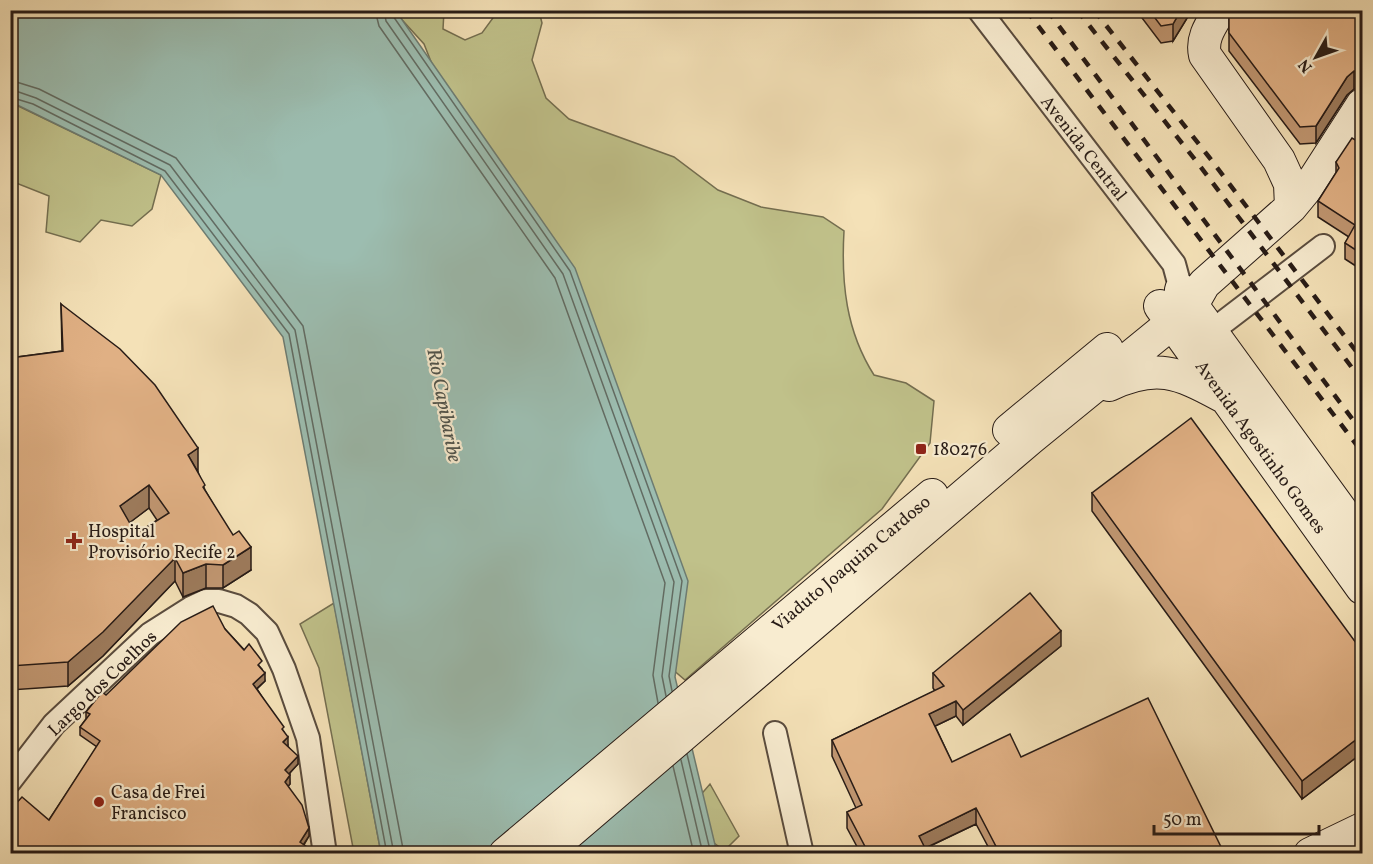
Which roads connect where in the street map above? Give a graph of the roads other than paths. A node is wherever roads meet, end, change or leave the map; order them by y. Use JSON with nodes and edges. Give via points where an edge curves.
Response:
{"nodes":[{"id":1,"x":979,"y":10,"type":"edge"},
{"id":2,"x":1220,"y":10,"type":"edge"},
{"id":3,"x":1362,"y":105,"type":"edge"},
{"id":4,"x":1291,"y":207,"type":"junction"},
{"id":5,"x":1323,"y":246,"type":"dead end"},
{"id":6,"x":1182,"y":302,"type":"junction"},
{"id":7,"x":1212,"y":331,"type":"junction"},
{"id":8,"x":1224,"y":397,"type":"junction"},
{"id":9,"x":1067,"y":411,"type":"junction"},
{"id":10,"x":1024,"y":430,"type":"junction"},
{"id":11,"x":1362,"y":539,"type":"edge"},
{"id":12,"x":1362,"y":588,"type":"edge"},
{"id":13,"x":775,"y":733,"type":"dead end"},
{"id":14,"x":10,"y":781,"type":"edge"},
{"id":15,"x":1362,"y":829,"type":"edge"},
{"id":16,"x":325,"y":854,"type":"edge"},
{"id":17,"x":505,"y":854,"type":"edge"},
{"id":18,"x":544,"y":854,"type":"edge"},
{"id":19,"x":802,"y":854,"type":"edge"},
{"id":20,"x":1310,"y":854,"type":"edge"}],
"edges":[{"from":1,"to":6,"type":"street","name":"Avenida Central","via":[[1174,264]]},
{"from":2,"to":4,"type":"street","via":[[1207,31],[1204,56],[1279,160],[1290,184]]},
{"from":3,"to":4,"type":"street","name":"Viaduto Joaquim Cardoso","via":[[1321,170]]},
{"from":4,"to":6,"type":"street","name":"Viaduto Joaquim Cardoso"},
{"from":5,"to":7,"type":"street"},
{"from":6,"to":7,"type":"street","name":"Avenida Agostinho Gomes"},
{"from":6,"to":8,"type":"street","name":"Avenida Agostinho Gomes"},
{"from":6,"to":9,"type":"street","name":"Viaduto Joaquim Cardoso"},
{"from":6,"to":10,"type":"street","name":"Viaduto Joaquim Cardoso"},
{"from":7,"to":11,"type":"street","name":"Avenida Agostinho Gomes"},
{"from":8,"to":9,"type":"street","via":[[1173,373],[1140,373],[1104,387]]},
{"from":8,"to":12,"type":"street","name":"Avenida Agostinho Gomes"},
{"from":9,"to":10,"type":"street","name":"Viaduto Joaquim Cardoso"},
{"from":10,"to":17,"type":"street","name":"Viaduto Joaquim Cardoso"},
{"from":10,"to":18,"type":"street","name":"Viaduto Joaquim Cardoso"},
{"from":13,"to":19,"type":"street"},
{"from":14,"to":16,"type":"street","name":"Largo dos Coelhos","via":[[54,724],[150,634],[206,601],[219,601],[236,606],[267,632],[284,669],[308,738]]},
{"from":15,"to":20,"type":"street"}]}
